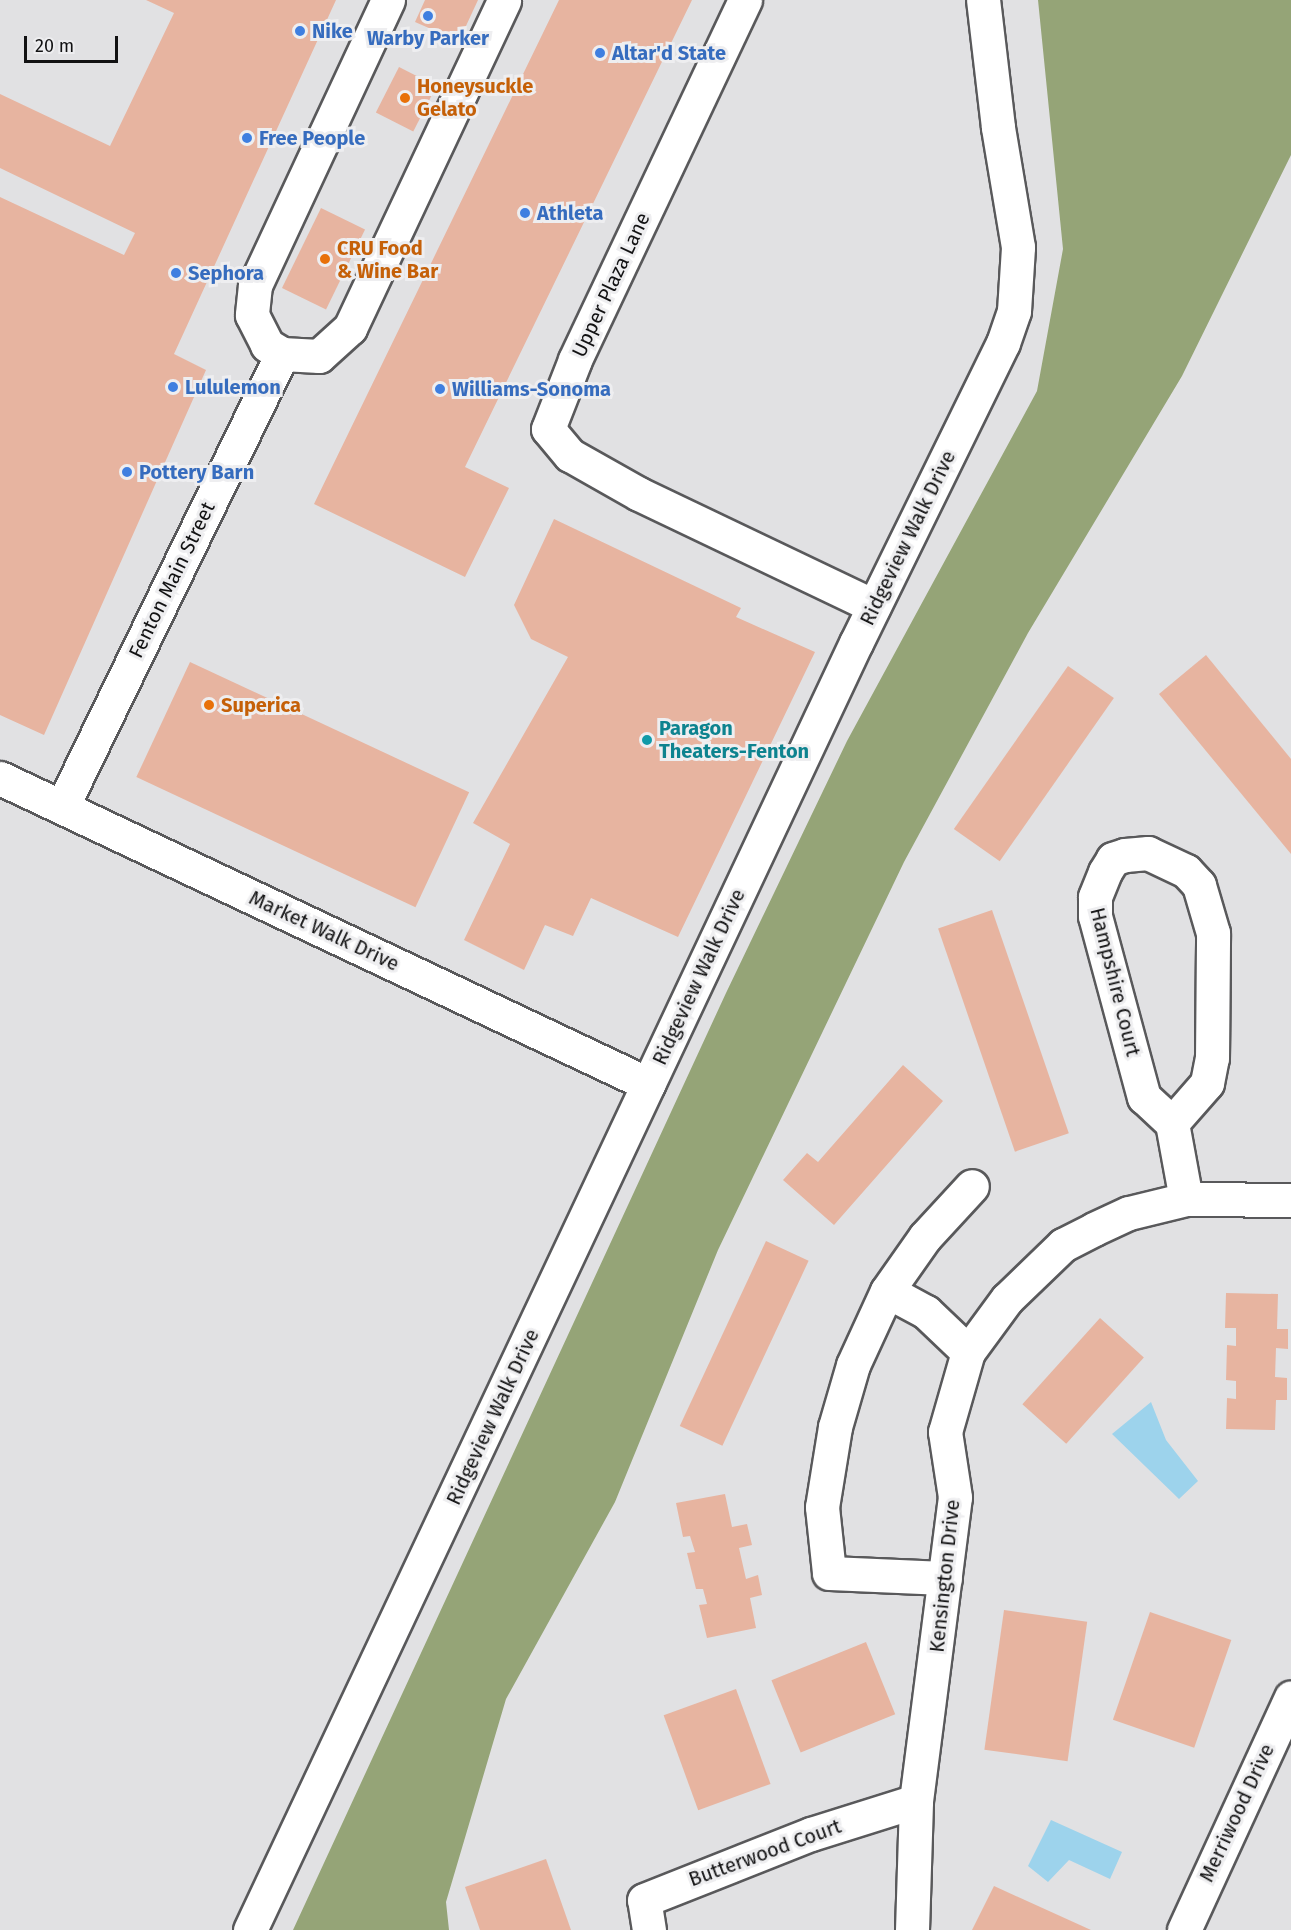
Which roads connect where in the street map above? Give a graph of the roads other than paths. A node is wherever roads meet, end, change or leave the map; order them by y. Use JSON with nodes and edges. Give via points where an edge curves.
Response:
{"nodes":[{"id":1,"x":388,"y":0,"type":"edge"},
{"id":2,"x":504,"y":0,"type":"edge"},
{"id":3,"x":745,"y":0,"type":"edge"},
{"id":4,"x":983,"y":0,"type":"edge"},
{"id":5,"x":282,"y":354,"type":"junction"},
{"id":6,"x":874,"y":606,"type":"junction"},
{"id":7,"x":0,"y":778,"type":"edge"},
{"id":8,"x":62,"y":807,"type":"junction"},
{"id":9,"x":648,"y":1084,"type":"junction"},
{"id":10,"x":1172,"y":1123,"type":"junction"},
{"id":11,"x":972,"y":1186,"type":"dead end"},
{"id":12,"x":1186,"y":1199,"type":"junction"},
{"id":13,"x":1291,"y":1200,"type":"edge"},
{"id":14,"x":887,"y":1292,"type":"junction"},
{"id":15,"x":968,"y":1352,"type":"junction"},
{"id":16,"x":945,"y":1578,"type":"junction"},
{"id":17,"x":1291,"y":1697,"type":"edge"},
{"id":18,"x":916,"y":1801,"type":"junction"},
{"id":19,"x":250,"y":1929,"type":"edge"},
{"id":20,"x":649,"y":1930,"type":"edge"},
{"id":21,"x":912,"y":1930,"type":"edge"},
{"id":22,"x":1184,"y":1930,"type":"edge"}],
"edges":[{"from":1,"to":5,"type":"street","via":[[255,285],[252,315],[267,345]]},
{"from":2,"to":5,"type":"street","via":[[351,328],[319,356]]},
{"from":3,"to":6,"type":"street","name":"Upper Plaza Lane","via":[[575,360],[548,429],[570,455],[639,494]]},
{"from":4,"to":6,"type":"street","name":"Ridgeview Walk Drive","via":[[1018,247],[1014,311],[994,365]]},
{"from":5,"to":8,"type":"street","name":"Fenton Main Street"},
{"from":6,"to":9,"type":"street","name":"Ridgeview Walk Drive"},
{"from":7,"to":8,"type":"street","name":"Market Walk Drive"},
{"from":8,"to":9,"type":"street","name":"Market Walk Drive"},
{"from":9,"to":19,"type":"street","name":"Ridgeview Walk Drive"},
{"from":10,"to":10,"type":"street","name":"Hampshire Court","via":[[1144,1097],[1095,916],[1095,897],[1105,872],[1113,859],[1125,855],[1148,853],[1186,871],[1199,885],[1213,933],[1212,1058],[1207,1083]]},
{"from":10,"to":12,"type":"street"},
{"from":11,"to":14,"type":"street","via":[[925,1237]]},
{"from":12,"to":13,"type":"street","name":"Kensington Drive"},
{"from":12,"to":15,"type":"street","name":"Kensington Drive","via":[[1130,1213],[1063,1245],[1007,1299]]},
{"from":14,"to":15,"type":"street","via":[[927,1312]]},
{"from":14,"to":16,"type":"street","via":[[853,1365],[835,1426],[822,1507],[829,1573]]},
{"from":15,"to":16,"type":"street","name":"Kensington Drive","via":[[945,1432],[955,1497]]},
{"from":16,"to":18,"type":"street","name":"Kensington Drive"},
{"from":17,"to":22,"type":"street","name":"Merriwood Drive"},
{"from":18,"to":20,"type":"street","name":"Butterwood Court","via":[[811,1834],[644,1900]]},
{"from":18,"to":21,"type":"street","name":"Kensington Drive"}]}
